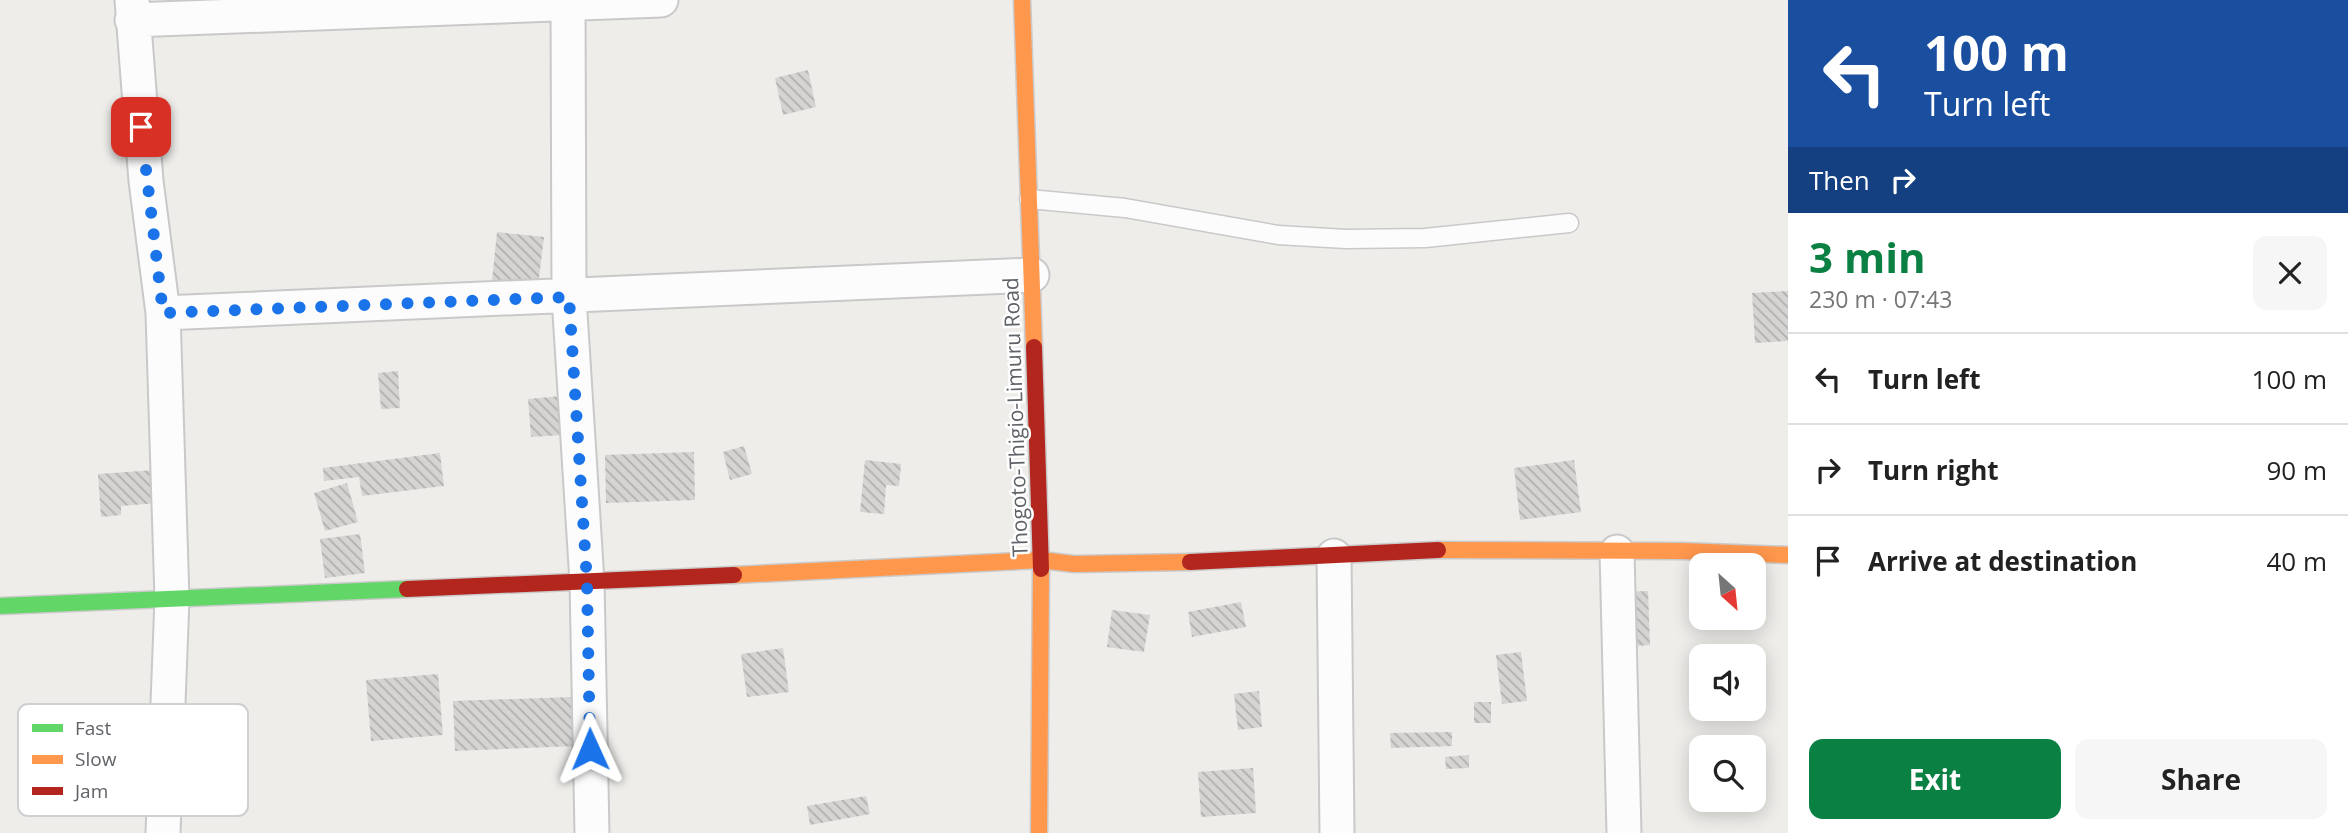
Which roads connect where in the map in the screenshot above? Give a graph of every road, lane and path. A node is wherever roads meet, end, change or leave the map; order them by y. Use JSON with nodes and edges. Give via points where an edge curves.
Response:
{"nodes":[{"id":1,"x":661,"y":0,"type":"edge"},
{"id":2,"x":1022,"y":0,"type":"edge"},
{"id":3,"x":568,"y":3,"type":"junction"},
{"id":4,"x":132,"y":10,"type":"edge"},
{"id":5,"x":1029,"y":199,"type":"junction"},
{"id":6,"x":1569,"y":223,"type":"dead end"},
{"id":7,"x":1032,"y":275,"type":"junction"},
{"id":8,"x":569,"y":297,"type":"junction"},
{"id":9,"x":163,"y":313,"type":"junction"},
{"id":10,"x":1617,"y":552,"type":"junction"},
{"id":11,"x":1788,"y":555,"type":"edge"},
{"id":12,"x":1334,"y":556,"type":"junction"},
{"id":13,"x":1041,"y":560,"type":"junction"},
{"id":14,"x":587,"y":582,"type":"junction"},
{"id":15,"x":172,"y":599,"type":"junction"},
{"id":16,"x":0,"y":606,"type":"edge"},
{"id":17,"x":168,"y":704,"type":"edge"},
{"id":18,"x":592,"y":833,"type":"edge"},
{"id":19,"x":1040,"y":833,"type":"edge"},
{"id":20,"x":1337,"y":833,"type":"edge"},
{"id":21,"x":1624,"y":833,"type":"edge"}],
"edges":[{"from":1,"to":3,"type":"street"},
{"from":2,"to":5,"type":"main road","name":"Thogoto-Thigio-Limuru Road"},
{"from":3,"to":4,"type":"street"},
{"from":3,"to":8,"type":"street"},
{"from":4,"to":9,"type":"street"},
{"from":5,"to":6,"type":"lane","via":[[1125,208],[1278,235],[1346,239],[1425,238]]},
{"from":5,"to":7,"type":"main road","name":"Thogoto-Thigio-Limuru Road"},
{"from":7,"to":8,"type":"street"},
{"from":7,"to":13,"type":"main road","name":"Thogoto-Thigio-Limuru Road"},
{"from":8,"to":9,"type":"street"},
{"from":8,"to":14,"type":"street"},
{"from":9,"to":15,"type":"street"},
{"from":10,"to":11,"type":"main road"},
{"from":10,"to":12,"type":"main road","via":[[1406,550]]},
{"from":10,"to":21,"type":"street"},
{"from":12,"to":13,"type":"main road","via":[[1135,564]]},
{"from":12,"to":20,"type":"street"},
{"from":13,"to":14,"type":"main road"},
{"from":13,"to":19,"type":"main road","name":"Thogoto-Thigio-Limuru Road"},
{"from":14,"to":15,"type":"main road"},
{"from":14,"to":18,"type":"street"},
{"from":15,"to":16,"type":"main road"},
{"from":15,"to":17,"type":"street"}]}
